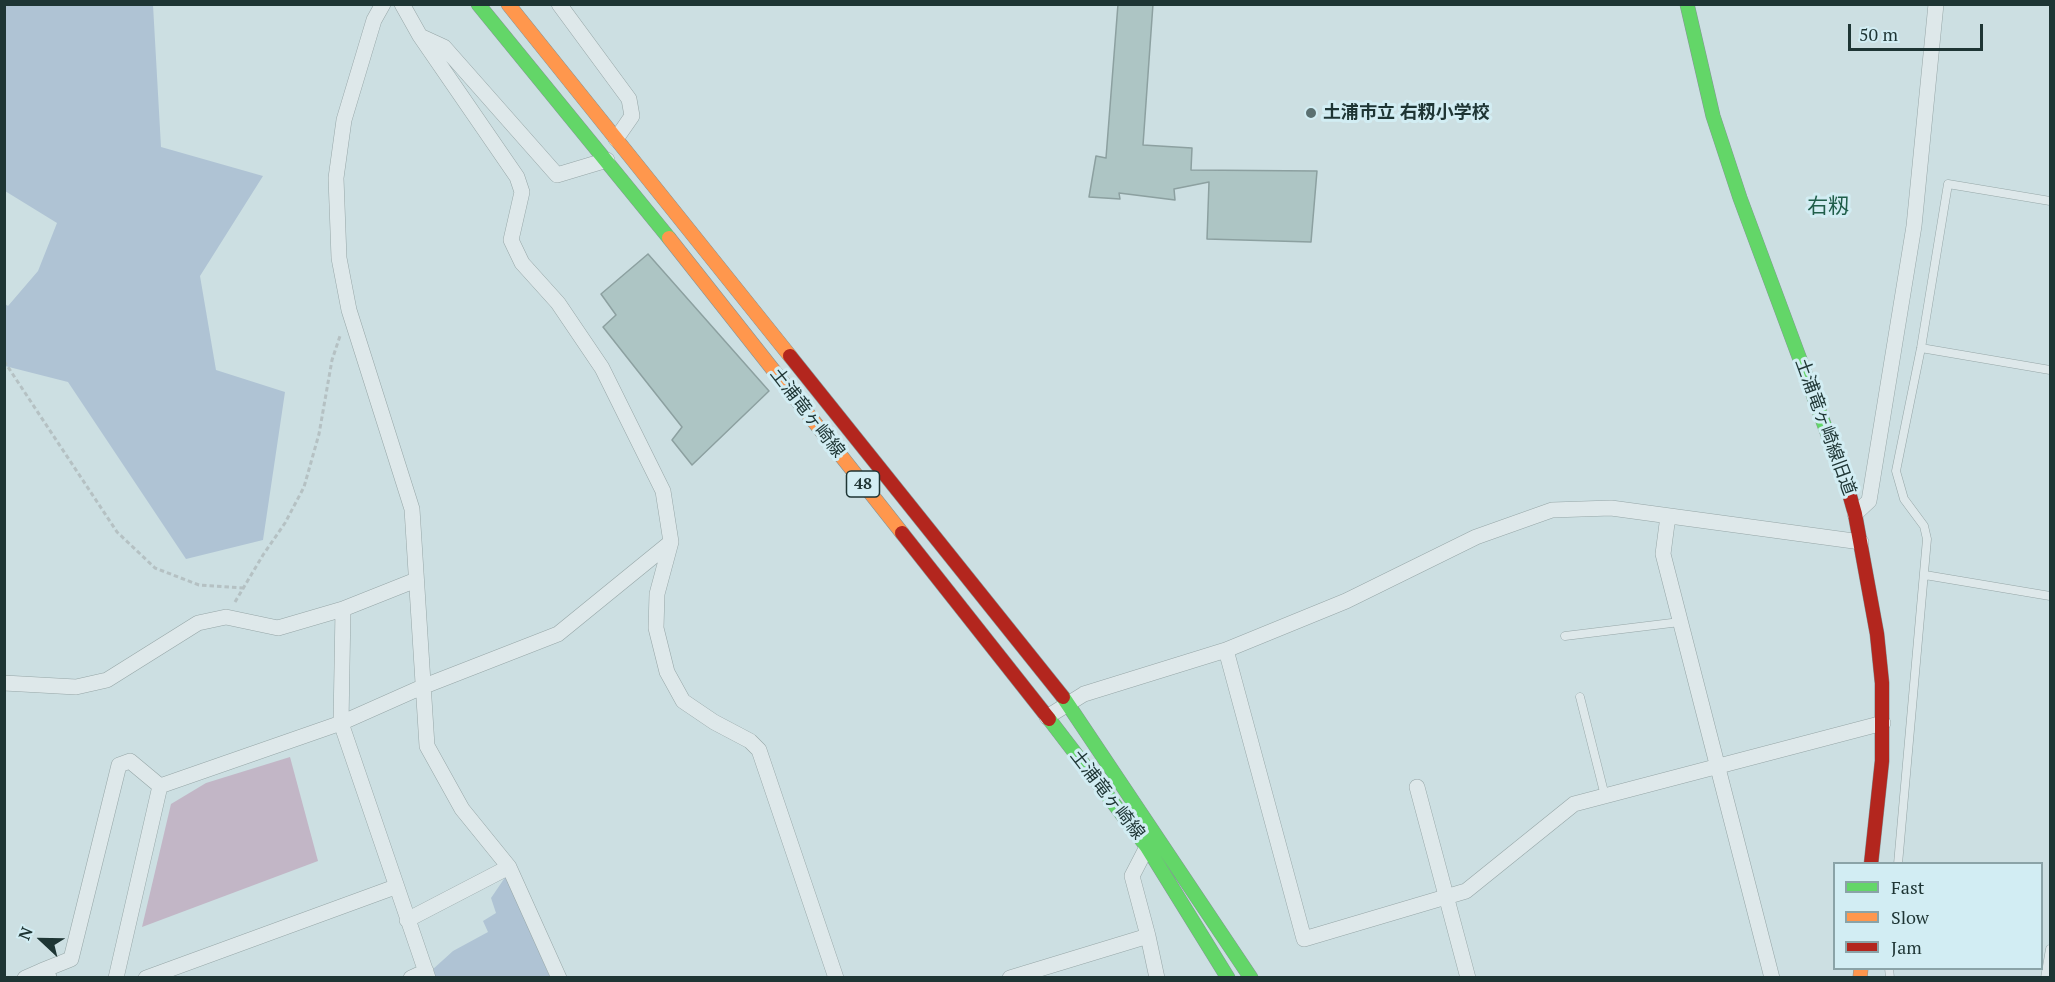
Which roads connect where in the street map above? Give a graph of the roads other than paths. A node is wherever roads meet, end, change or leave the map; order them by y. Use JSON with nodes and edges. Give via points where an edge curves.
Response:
{"nodes":[{"id":1,"x":383,"y":4,"type":"edge"},
{"id":2,"x":402,"y":4,"type":"edge"},
{"id":3,"x":478,"y":4,"type":"edge"},
{"id":4,"x":508,"y":4,"type":"edge"},
{"id":5,"x":559,"y":4,"type":"edge"},
{"id":6,"x":1687,"y":4,"type":"edge"},
{"id":7,"x":1936,"y":4,"type":"edge"},
{"id":8,"x":420,"y":36,"type":"junction"},
{"id":9,"x":616,"y":139,"type":"junction"},
{"id":10,"x":607,"y":160,"type":"junction"},
{"id":11,"x":2050,"y":201,"type":"edge"},
{"id":12,"x":1921,"y":348,"type":"junction"},
{"id":13,"x":2050,"y":370,"type":"edge"},
{"id":14,"x":1856,"y":514,"type":"junction"},
{"id":15,"x":1668,"y":516,"type":"junction"},
{"id":16,"x":671,"y":542,"type":"junction"},
{"id":17,"x":1861,"y":542,"type":"junction"},
{"id":18,"x":1925,"y":575,"type":"junction"},
{"id":19,"x":416,"y":580,"type":"junction"},
{"id":20,"x":2050,"y":596,"type":"edge"},
{"id":21,"x":343,"y":609,"type":"junction"},
{"id":22,"x":1680,"y":622,"type":"junction"},
{"id":23,"x":1564,"y":636,"type":"dead end"},
{"id":24,"x":1226,"y":650,"type":"junction"},
{"id":25,"x":4,"y":683,"type":"edge"},
{"id":26,"x":422,"y":687,"type":"junction"},
{"id":27,"x":1580,"y":697,"type":"dead end"},
{"id":28,"x":1069,"y":704,"type":"junction"},
{"id":29,"x":1047,"y":717,"type":"junction"},
{"id":30,"x":341,"y":723,"type":"junction"},
{"id":31,"x":1883,"y":723,"type":"junction"},
{"id":32,"x":1718,"y":768,"type":"junction"},
{"id":33,"x":160,"y":786,"type":"junction"},
{"id":34,"x":1417,"y":787,"type":"dead end"},
{"id":35,"x":1605,"y":796,"type":"junction"},
{"id":36,"x":1147,"y":847,"type":"junction"},
{"id":37,"x":1871,"y":862,"type":"edge"},
{"id":38,"x":1898,"y":862,"type":"edge"},
{"id":39,"x":509,"y":867,"type":"junction"},
{"id":40,"x":395,"y":887,"type":"junction"},
{"id":41,"x":1447,"y":896,"type":"junction"},
{"id":42,"x":407,"y":920,"type":"junction"},
{"id":43,"x":1148,"y":936,"type":"junction"},
{"id":44,"x":2050,"y":949,"type":"edge"},
{"id":45,"x":46,"y":974,"type":"edge"},
{"id":46,"x":427,"y":974,"type":"edge"},
{"id":47,"x":25,"y":978,"type":"edge"},
{"id":48,"x":116,"y":978,"type":"edge"},
{"id":49,"x":146,"y":978,"type":"edge"},
{"id":50,"x":411,"y":978,"type":"edge"},
{"id":51,"x":559,"y":978,"type":"edge"},
{"id":52,"x":837,"y":978,"type":"edge"},
{"id":53,"x":1010,"y":978,"type":"edge"},
{"id":54,"x":1158,"y":978,"type":"edge"},
{"id":55,"x":1228,"y":978,"type":"edge"},
{"id":56,"x":1251,"y":978,"type":"edge"},
{"id":57,"x":1468,"y":978,"type":"edge"},
{"id":58,"x":1772,"y":978,"type":"edge"},
{"id":59,"x":2046,"y":978,"type":"edge"}],
"edges":[{"from":1,"to":19,"type":"street","via":[[374,20],[344,120],[336,178],[339,258],[349,310],[412,509]]},
{"from":2,"to":8,"type":"street"},
{"from":3,"to":10,"type":"main road","name":"土浦竜ヶ崎線","number":"48"},
{"from":4,"to":9,"type":"main road","name":"土浦竜ヶ崎線","number":"48"},
{"from":5,"to":9,"type":"street","via":[[629,99],[632,116]]},
{"from":6,"to":14,"type":"main road","name":"土浦竜ヶ崎線旧道","via":[[1713,116],[1740,198]]},
{"from":7,"to":14,"type":"street","via":[[1912,238],[1869,501]]},
{"from":8,"to":10,"type":"street","via":[[444,47],[556,175]]},
{"from":8,"to":16,"type":"street","via":[[517,177],[522,192],[511,240],[522,263],[558,303],[602,368],[663,491]]},
{"from":9,"to":28,"type":"main road","name":"土浦竜ヶ崎線","number":"48"},
{"from":10,"to":29,"type":"main road","name":"土浦竜ヶ崎線","number":"48"},
{"from":11,"to":12,"type":"lane","via":[[1948,184]]},
{"from":12,"to":13,"type":"lane"},
{"from":12,"to":18,"type":"lane","via":[[1896,471],[1904,499],[1924,526]]},
{"from":14,"to":17,"type":"main road","name":"土浦竜ヶ崎線旧道"},
{"from":15,"to":17,"type":"street"},
{"from":15,"to":22,"type":"street","via":[[1663,554]]},
{"from":15,"to":24,"type":"street","via":[[1611,508],[1552,510],[1476,537],[1346,601]]},
{"from":16,"to":26,"type":"street","via":[[558,634]]},
{"from":16,"to":52,"type":"street","via":[[657,594],[656,628],[667,672],[683,700],[759,750]]},
{"from":17,"to":31,"type":"main road","name":"土浦竜ヶ崎線旧道","via":[[1876,634]]},
{"from":18,"to":20,"type":"lane"},
{"from":18,"to":38,"type":"lane"},
{"from":19,"to":21,"type":"street"},
{"from":19,"to":26,"type":"street"},
{"from":21,"to":25,"type":"street","via":[[278,628],[226,617],[198,623],[107,680],[76,687]]},
{"from":21,"to":30,"type":"street"},
{"from":22,"to":23,"type":"lane"},
{"from":22,"to":32,"type":"street"},
{"from":24,"to":28,"type":"street","via":[[1084,694]]},
{"from":24,"to":41,"type":"street","via":[[1304,939]]},
{"from":26,"to":30,"type":"street"},
{"from":26,"to":39,"type":"street","via":[[427,746],[462,809]]},
{"from":27,"to":35,"type":"lane"},
{"from":28,"to":29,"type":"street"},
{"from":28,"to":56,"type":"main road","name":"土浦竜ヶ崎線","number":"48"},
{"from":29,"to":36,"type":"main road","name":"土浦竜ヶ崎線","number":"48"},
{"from":30,"to":33,"type":"street"},
{"from":30,"to":40,"type":"street"},
{"from":31,"to":32,"type":"street"},
{"from":31,"to":37,"type":"main road","name":"土浦竜ヶ崎線旧道"},
{"from":32,"to":35,"type":"street"},
{"from":32,"to":58,"type":"street"},
{"from":33,"to":45,"type":"street","via":[[130,761],[119,765],[71,959]]},
{"from":33,"to":48,"type":"street"},
{"from":34,"to":41,"type":"street"},
{"from":35,"to":41,"type":"street","via":[[1574,804],[1466,891]]},
{"from":36,"to":43,"type":"street","via":[[1132,876]]},
{"from":36,"to":55,"type":"main road","name":"土浦竜ヶ崎線","number":"48"},
{"from":39,"to":42,"type":"street"},
{"from":39,"to":51,"type":"street"},
{"from":40,"to":42,"type":"street"},
{"from":40,"to":49,"type":"street"},
{"from":41,"to":57,"type":"street"},
{"from":42,"to":46,"type":"street"},
{"from":43,"to":53,"type":"street"},
{"from":43,"to":54,"type":"street"},
{"from":44,"to":59,"type":"lane"},
{"from":45,"to":47,"type":"street"},
{"from":46,"to":50,"type":"street"}]}
